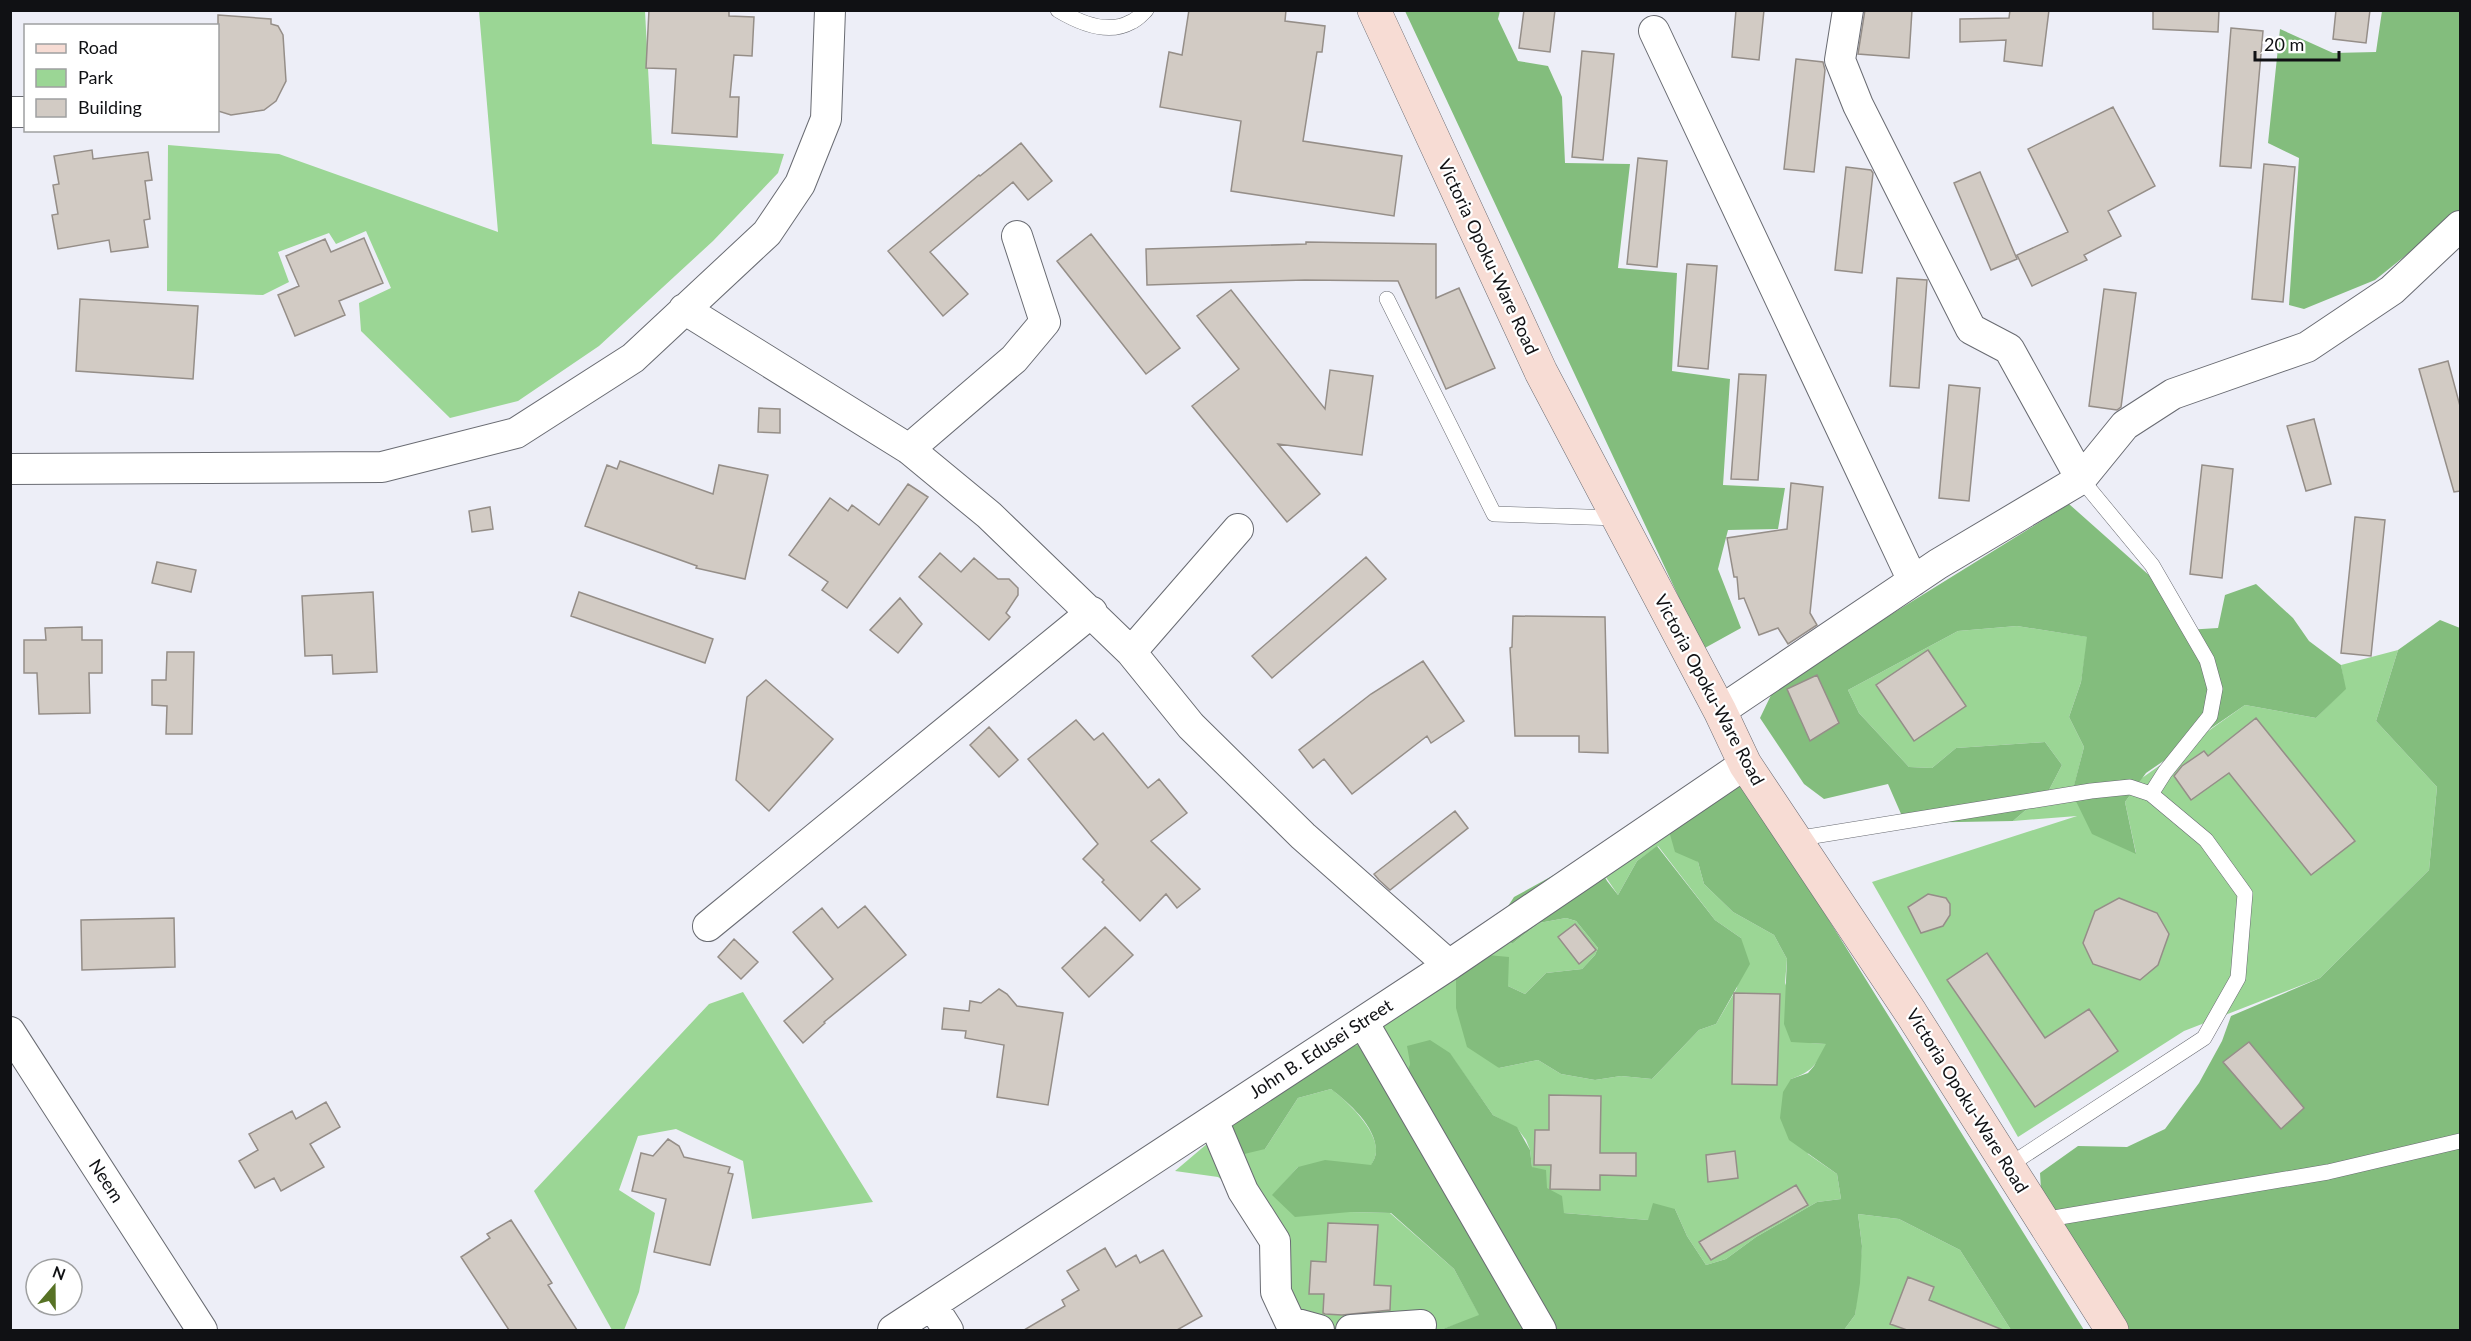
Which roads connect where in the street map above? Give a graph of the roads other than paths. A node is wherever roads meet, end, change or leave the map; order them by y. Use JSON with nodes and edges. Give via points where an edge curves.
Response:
{"nodes":[{"id":1,"x":830,"y":10,"type":"edge"},
{"id":2,"x":1058,"y":10,"type":"edge"},
{"id":3,"x":1146,"y":10,"type":"edge"},
{"id":4,"x":1374,"y":10,"type":"edge"},
{"id":5,"x":1848,"y":10,"type":"edge"},
{"id":6,"x":1654,"y":31,"type":"dead end"},
{"id":7,"x":2460,"y":226,"type":"edge"},
{"id":8,"x":1017,"y":236,"type":"dead end"},
{"id":9,"x":1387,"y":298,"type":"dead end"},
{"id":10,"x":684,"y":309,"type":"junction"},
{"id":11,"x":909,"y":449,"type":"junction"},
{"id":12,"x":10,"y":469,"type":"edge"},
{"id":13,"x":2081,"y":479,"type":"junction"},
{"id":14,"x":1618,"y":518,"type":"junction"},
{"id":15,"x":1238,"y":529,"type":"dead end"},
{"id":16,"x":1913,"y":581,"type":"junction"},
{"id":17,"x":1092,"y":612,"type":"junction"},
{"id":18,"x":1131,"y":652,"type":"junction"},
{"id":19,"x":1720,"y":711,"type":"junction"},
{"id":20,"x":1745,"y":764,"type":"junction"},
{"id":21,"x":2151,"y":794,"type":"junction"},
{"id":22,"x":1795,"y":839,"type":"junction"},
{"id":23,"x":708,"y":926,"type":"dead end"},
{"id":24,"x":1449,"y":965,"type":"junction"},
{"id":25,"x":1363,"y":1022,"type":"junction"},
{"id":26,"x":10,"y":1032,"type":"edge"},
{"id":27,"x":1213,"y":1120,"type":"junction"},
{"id":28,"x":2460,"y":1141,"type":"edge"},
{"id":29,"x":2008,"y":1166,"type":"junction"},
{"id":30,"x":2042,"y":1220,"type":"junction"},
{"id":31,"x":932,"y":1305,"type":"junction"},
{"id":32,"x":1420,"y":1325,"type":"dead end"},
{"id":33,"x":202,"y":1330,"type":"edge"},
{"id":34,"x":893,"y":1330,"type":"edge"},
{"id":35,"x":948,"y":1330,"type":"edge"},
{"id":36,"x":1319,"y":1330,"type":"edge"},
{"id":37,"x":1351,"y":1330,"type":"edge"},
{"id":38,"x":1541,"y":1330,"type":"edge"},
{"id":39,"x":2112,"y":1330,"type":"edge"}],
"edges":[{"from":1,"to":10,"type":"street","via":[[826,120],[800,184],[766,233]]},
{"from":2,"to":3,"type":"lane","via":[[1078,22],[1110,28],[1130,23]]},
{"from":4,"to":14,"type":"main road","name":"Victoria Opoku-Ware Road","via":[[1541,372]]},
{"from":5,"to":13,"type":"street","via":[[1840,60],[1858,105],[1971,329],[2009,349]]},
{"from":6,"to":16,"type":"street"},
{"from":7,"to":13,"type":"street","via":[[2392,290],[2307,347],[2173,394],[2125,425]]},
{"from":8,"to":11,"type":"street","via":[[1045,322],[1014,359]]},
{"from":9,"to":14,"type":"lane","via":[[1494,514]]},
{"from":10,"to":11,"type":"street"},
{"from":10,"to":12,"type":"street","via":[[633,358],[516,433],[382,467]]},
{"from":11,"to":17,"type":"street","via":[[989,515]]},
{"from":13,"to":16,"type":"street"},
{"from":13,"to":21,"type":"lane","via":[[2152,565],[2207,660],[2215,689],[2210,716]]},
{"from":14,"to":19,"type":"main road","name":"Victoria Opoku-Ware Road"},
{"from":15,"to":18,"type":"street"},
{"from":16,"to":19,"type":"street"},
{"from":17,"to":18,"type":"street"},
{"from":17,"to":23,"type":"street"},
{"from":18,"to":24,"type":"street","via":[[1191,726],[1287,820]]},
{"from":19,"to":20,"type":"main road","name":"Victoria Opoku-Ware Road"},
{"from":20,"to":22,"type":"main road","name":"Victoria Opoku-Ware Road"},
{"from":20,"to":24,"type":"street","name":"John B. Edusei Street"},
{"from":21,"to":22,"type":"lane","via":[[2130,787],[2091,791]]},
{"from":21,"to":29,"type":"lane","via":[[2206,840],[2245,894],[2238,978],[2204,1038]]},
{"from":22,"to":29,"type":"main road","name":"Victoria Opoku-Ware Road"},
{"from":24,"to":25,"type":"street","name":"John B. Edusei Street"},
{"from":25,"to":27,"type":"street","name":"John B. Edusei Street"},
{"from":25,"to":38,"type":"street"},
{"from":26,"to":33,"type":"street","name":"Neem"},
{"from":27,"to":31,"type":"street","name":"John B. Edusei Street"},
{"from":27,"to":36,"type":"street","via":[[1243,1191],[1275,1241],[1276,1292],[1290,1322]]},
{"from":28,"to":30,"type":"lane","via":[[2328,1172]]},
{"from":29,"to":30,"type":"main road","name":"Victoria Opoku-Ware Road"},
{"from":30,"to":39,"type":"main road","name":"Victoria Opoku-Ware Road"},
{"from":31,"to":34,"type":"street","name":"John B. Edusei Street"},
{"from":31,"to":35,"type":"street"},
{"from":32,"to":37,"type":"street"}]}
